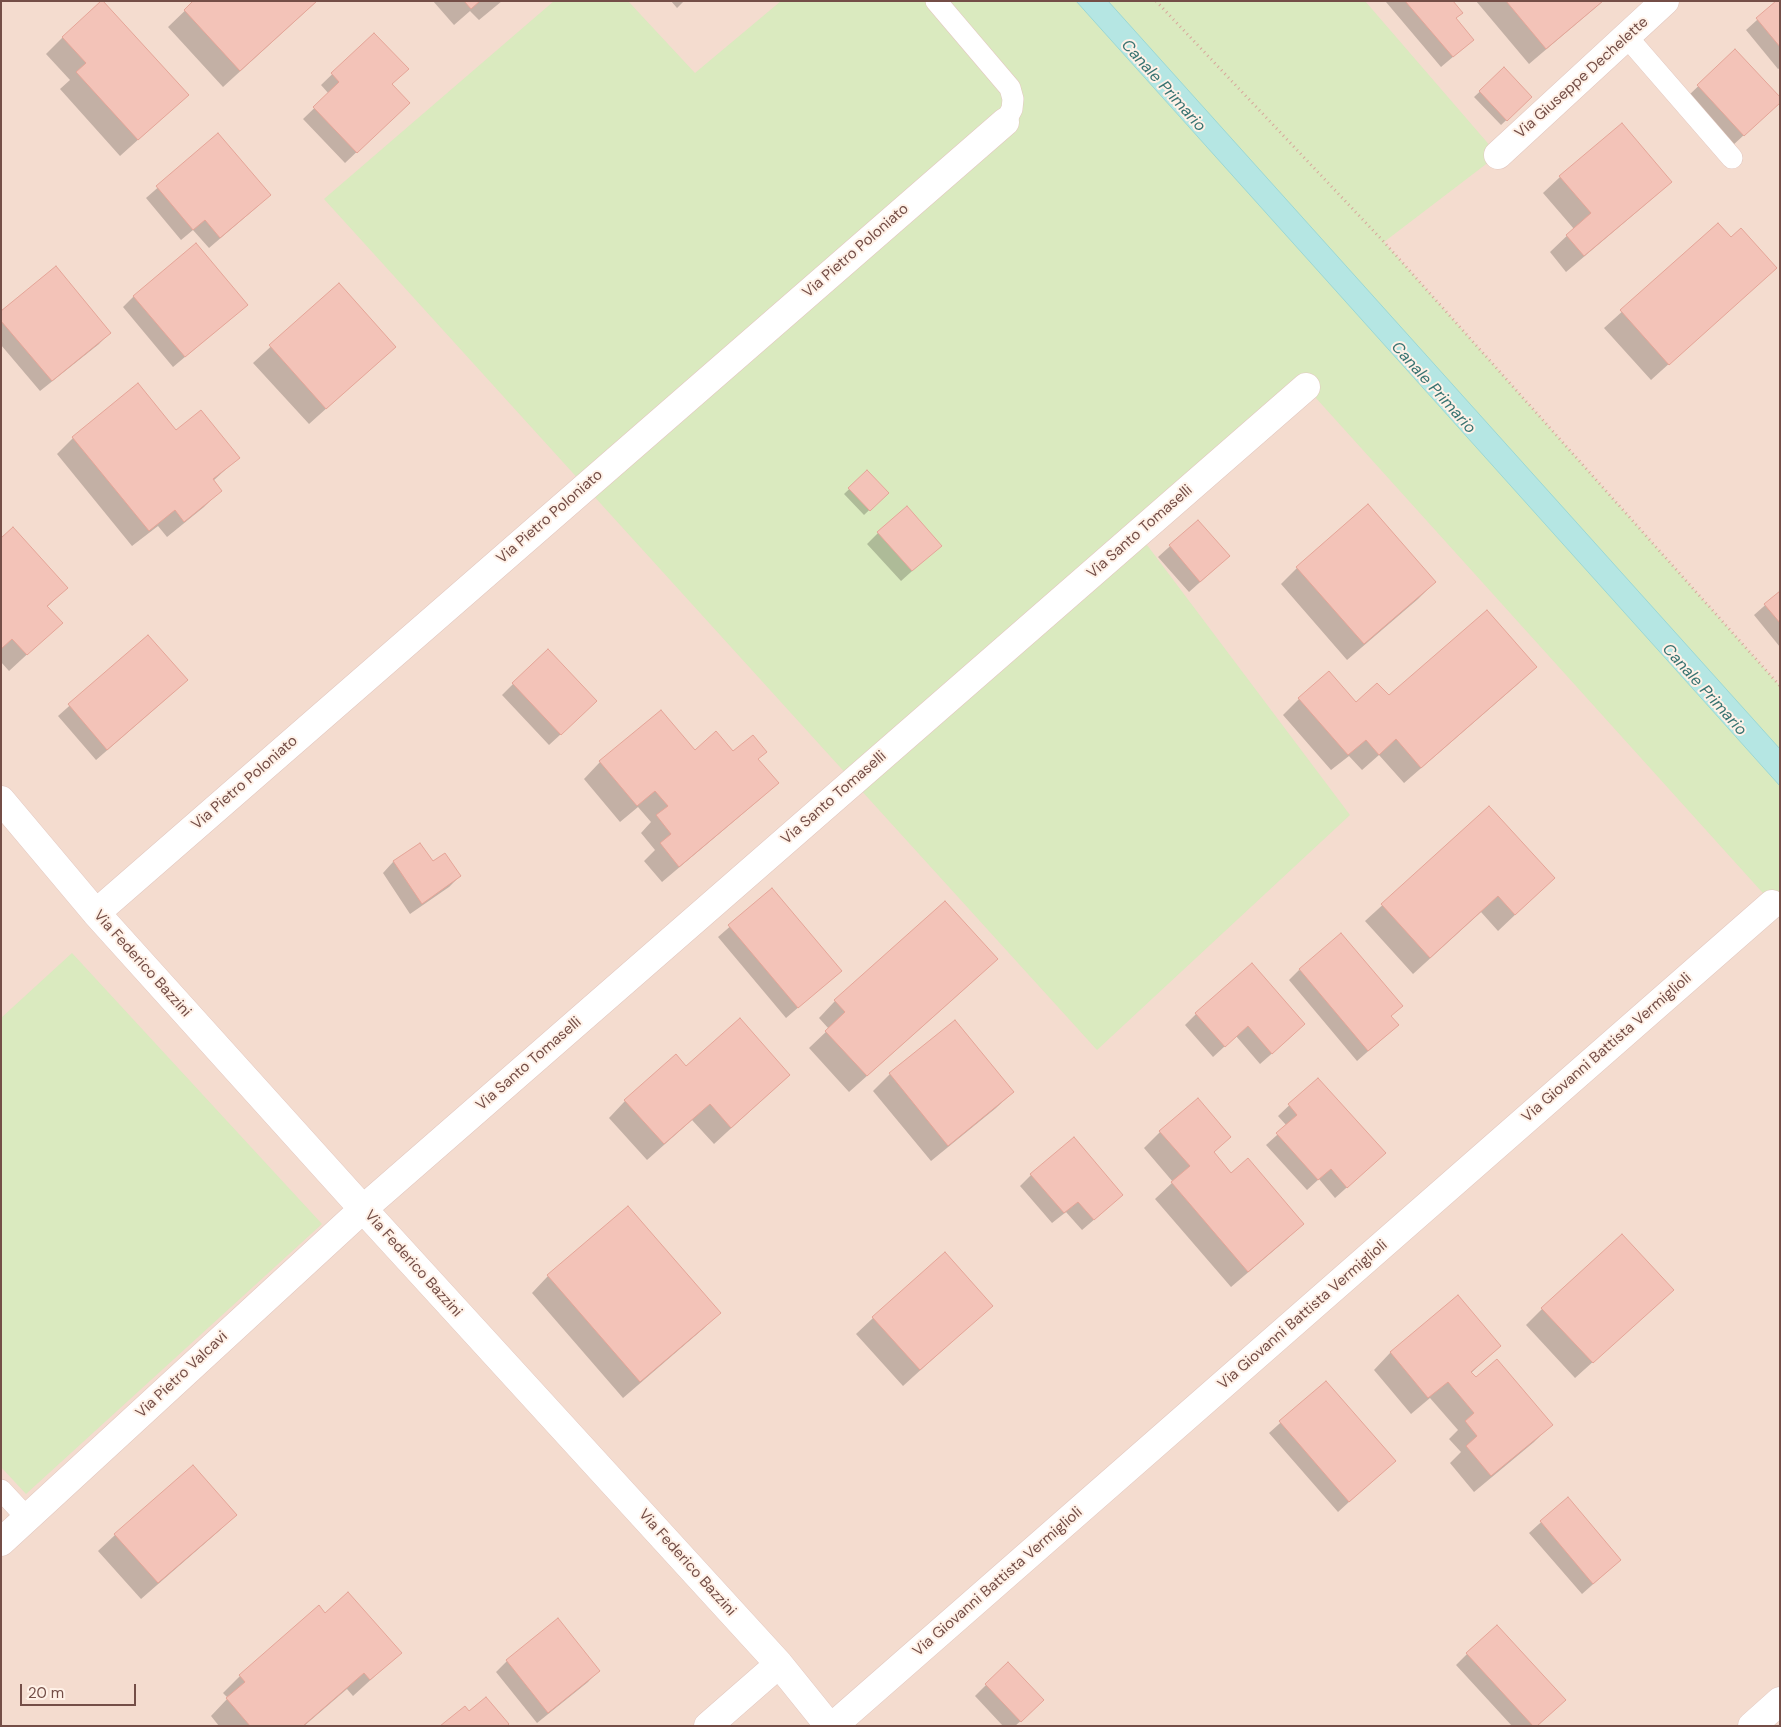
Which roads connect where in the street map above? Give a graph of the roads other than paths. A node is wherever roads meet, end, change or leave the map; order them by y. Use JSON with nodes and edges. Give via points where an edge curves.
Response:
{"nodes":[{"id":1,"x":936,"y":1,"type":"edge"},
{"id":2,"x":1666,"y":1,"type":"edge"},
{"id":3,"x":1627,"y":36,"type":"junction"},
{"id":4,"x":1004,"y":122,"type":"joint"},
{"id":5,"x":1498,"y":155,"type":"dead end"},
{"id":6,"x":1732,"y":158,"type":"dead end"},
{"id":7,"x":1306,"y":387,"type":"dead end"},
{"id":8,"x":1,"y":800,"type":"edge"},
{"id":9,"x":1772,"y":904,"type":"dead end"},
{"id":10,"x":96,"y":913,"type":"junction"},
{"id":11,"x":363,"y":1209,"type":"junction"},
{"id":12,"x":1,"y":1490,"type":"edge"},
{"id":13,"x":27,"y":1518,"type":"junction"},
{"id":14,"x":1,"y":1542,"type":"edge"},
{"id":15,"x":779,"y":1664,"type":"junction"},
{"id":16,"x":1780,"y":1701,"type":"edge"},
{"id":17,"x":708,"y":1726,"type":"edge"},
{"id":18,"x":831,"y":1726,"type":"edge"},
{"id":19,"x":1752,"y":1726,"type":"edge"}],
"edges":[{"from":1,"to":4,"type":"lane","via":[[1010,88],[1012,109]]},
{"from":2,"to":3,"type":"street","name":"Via Giuseppe Dechelette"},
{"from":3,"to":5,"type":"street","name":"Via Giuseppe Dechelette"},
{"from":3,"to":6,"type":"lane"},
{"from":4,"to":10,"type":"street","name":"Via Pietro Poloniato"},
{"from":7,"to":11,"type":"street","name":"Via Santo Tomaselli"},
{"from":8,"to":10,"type":"street","name":"Via Federico Bazzini"},
{"from":9,"to":18,"type":"street","name":"Via Giovanni Battista Vermiglioli"},
{"from":10,"to":11,"type":"street","name":"Via Federico Bazzini"},
{"from":11,"to":13,"type":"street","name":"Via Pietro Valcavi"},
{"from":11,"to":15,"type":"street","name":"Via Federico Bazzini"},
{"from":12,"to":13,"type":"lane"},
{"from":13,"to":14,"type":"street","name":"Via Pietro Valcavi"},
{"from":15,"to":17,"type":"street"},
{"from":15,"to":18,"type":"street","name":"Via Federico Bazzini"},
{"from":16,"to":19,"type":"street"}]}
